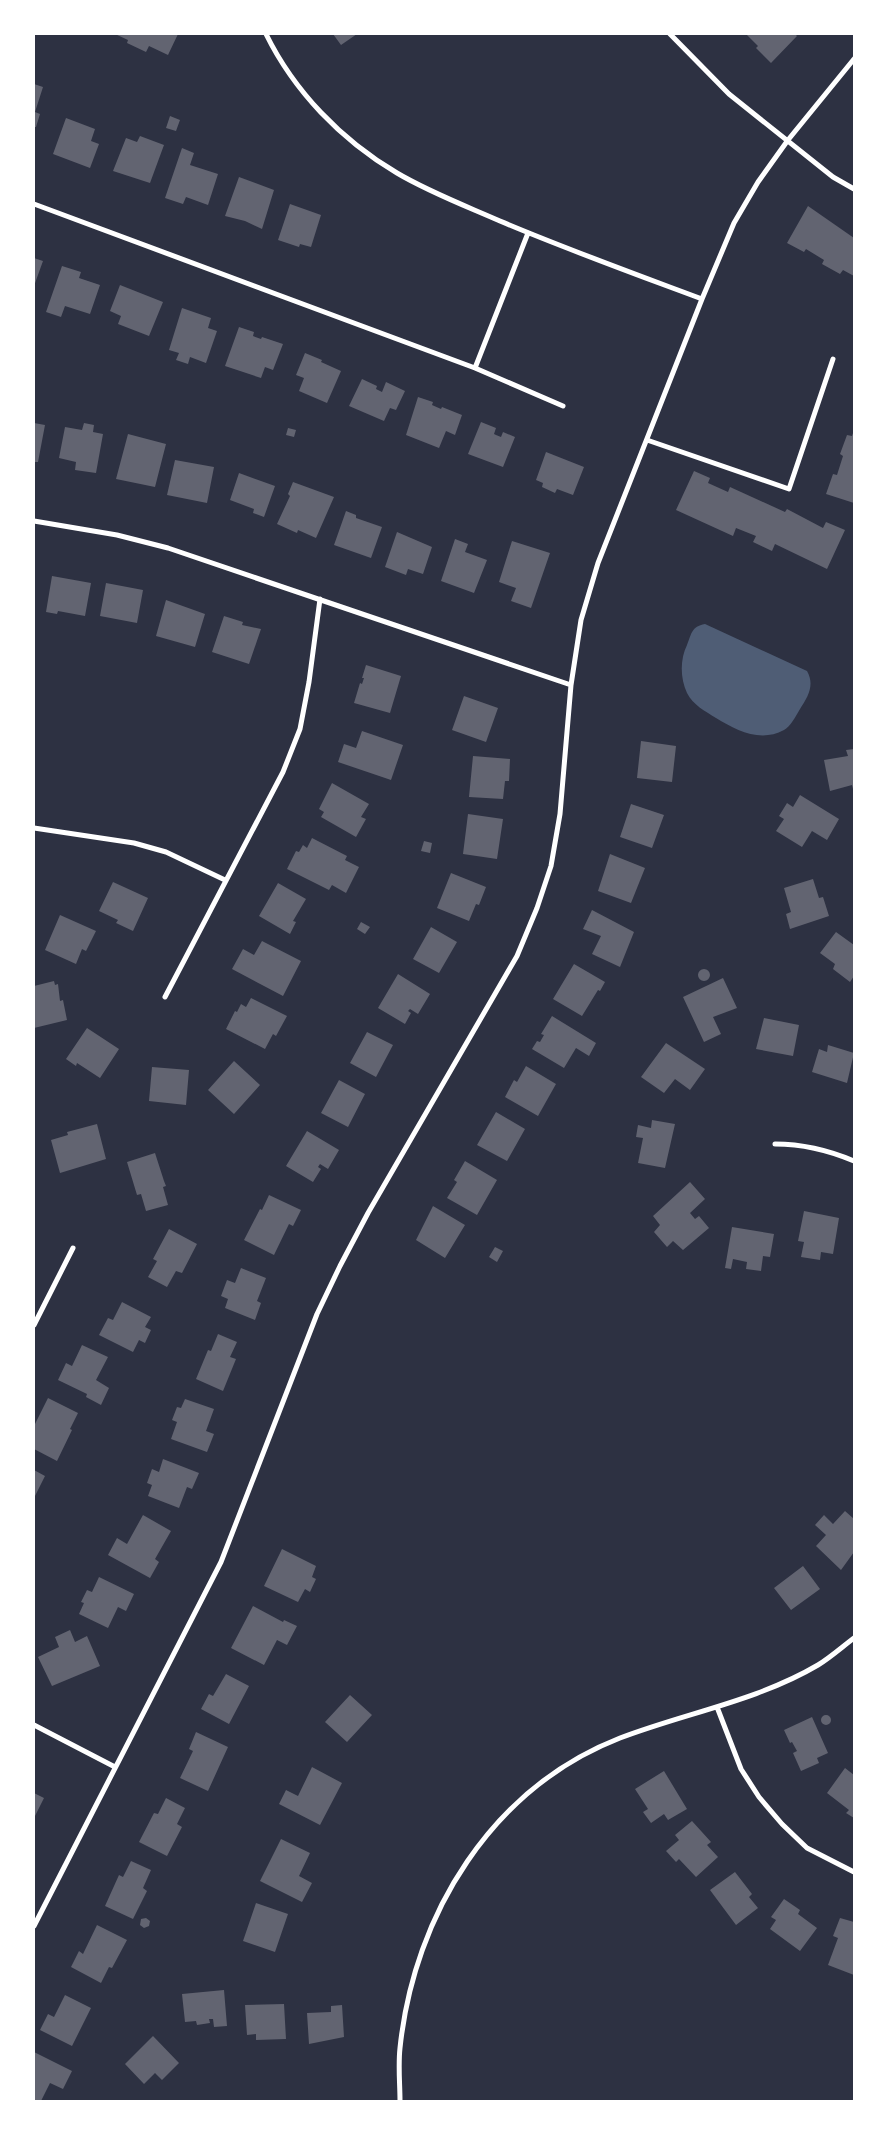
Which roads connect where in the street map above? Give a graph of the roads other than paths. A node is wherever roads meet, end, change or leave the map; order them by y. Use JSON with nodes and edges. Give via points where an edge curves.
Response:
{"nodes":[{"id":1,"x":266,"y":34,"type":"edge"},
{"id":2,"x":670,"y":34,"type":"edge"},
{"id":3,"x":854,"y":59,"type":"edge"},
{"id":4,"x":788,"y":140,"type":"junction"},
{"id":5,"x":854,"y":189,"type":"edge"},
{"id":6,"x":34,"y":204,"type":"edge"},
{"id":7,"x":528,"y":233,"type":"junction"},
{"id":8,"x":702,"y":299,"type":"junction"},
{"id":9,"x":833,"y":359,"type":"dead end"},
{"id":10,"x":475,"y":368,"type":"junction"},
{"id":11,"x":563,"y":406,"type":"dead end"},
{"id":12,"x":647,"y":440,"type":"junction"},
{"id":13,"x":34,"y":521,"type":"edge"},
{"id":14,"x":320,"y":599,"type":"junction"},
{"id":15,"x":571,"y":685,"type":"junction"},
{"id":16,"x":34,"y":828,"type":"edge"},
{"id":17,"x":225,"y":880,"type":"junction"},
{"id":18,"x":165,"y":996,"type":"dead end"},
{"id":19,"x":775,"y":1144,"type":"dead end"},
{"id":20,"x":854,"y":1161,"type":"edge"},
{"id":21,"x":73,"y":1248,"type":"dead end"},
{"id":22,"x":34,"y":1325,"type":"edge"},
{"id":23,"x":854,"y":1638,"type":"edge"},
{"id":24,"x":717,"y":1707,"type":"junction"},
{"id":25,"x":34,"y":1725,"type":"edge"},
{"id":26,"x":115,"y":1767,"type":"junction"},
{"id":27,"x":854,"y":1872,"type":"edge"},
{"id":28,"x":34,"y":1926,"type":"edge"},
{"id":29,"x":400,"y":2101,"type":"edge"}],
"edges":[{"from":1,"to":7,"type":"street","via":[[278,59],[306,96],[333,125],[366,151],[396,173]]},
{"from":2,"to":4,"type":"street","via":[[729,94]]},
{"from":3,"to":4,"type":"street"},
{"from":4,"to":5,"type":"street"},
{"from":4,"to":8,"type":"street","via":[[758,182],[734,224]]},
{"from":6,"to":10,"type":"street"},
{"from":7,"to":8,"type":"street"},
{"from":7,"to":10,"type":"street"},
{"from":8,"to":12,"type":"street"},
{"from":9,"to":12,"type":"street","via":[[789,489]]},
{"from":10,"to":11,"type":"street"},
{"from":12,"to":15,"type":"street","via":[[581,620]]},
{"from":13,"to":14,"type":"street","via":[[117,535],[168,548]]},
{"from":14,"to":15,"type":"street"},
{"from":14,"to":17,"type":"street","via":[[300,729],[283,772]]},
{"from":15,"to":26,"type":"street","via":[[560,814],[551,866],[518,956],[340,1266],[317,1314],[220,1562]]},
{"from":16,"to":17,"type":"street","via":[[134,843],[158,850]]},
{"from":17,"to":18,"type":"street"},
{"from":19,"to":20,"type":"street","via":[[797,1144]]},
{"from":21,"to":22,"type":"street"},
{"from":23,"to":24,"type":"street","via":[[819,1664],[780,1684]]},
{"from":24,"to":27,"type":"street","via":[[741,1769],[759,1797],[807,1848]]},
{"from":24,"to":29,"type":"street","via":[[620,1738],[577,1758],[536,1785],[493,1827],[465,1864],[439,1909],[423,1948],[408,1996],[400,2050]]},
{"from":25,"to":26,"type":"street"},
{"from":26,"to":28,"type":"street"}]}
